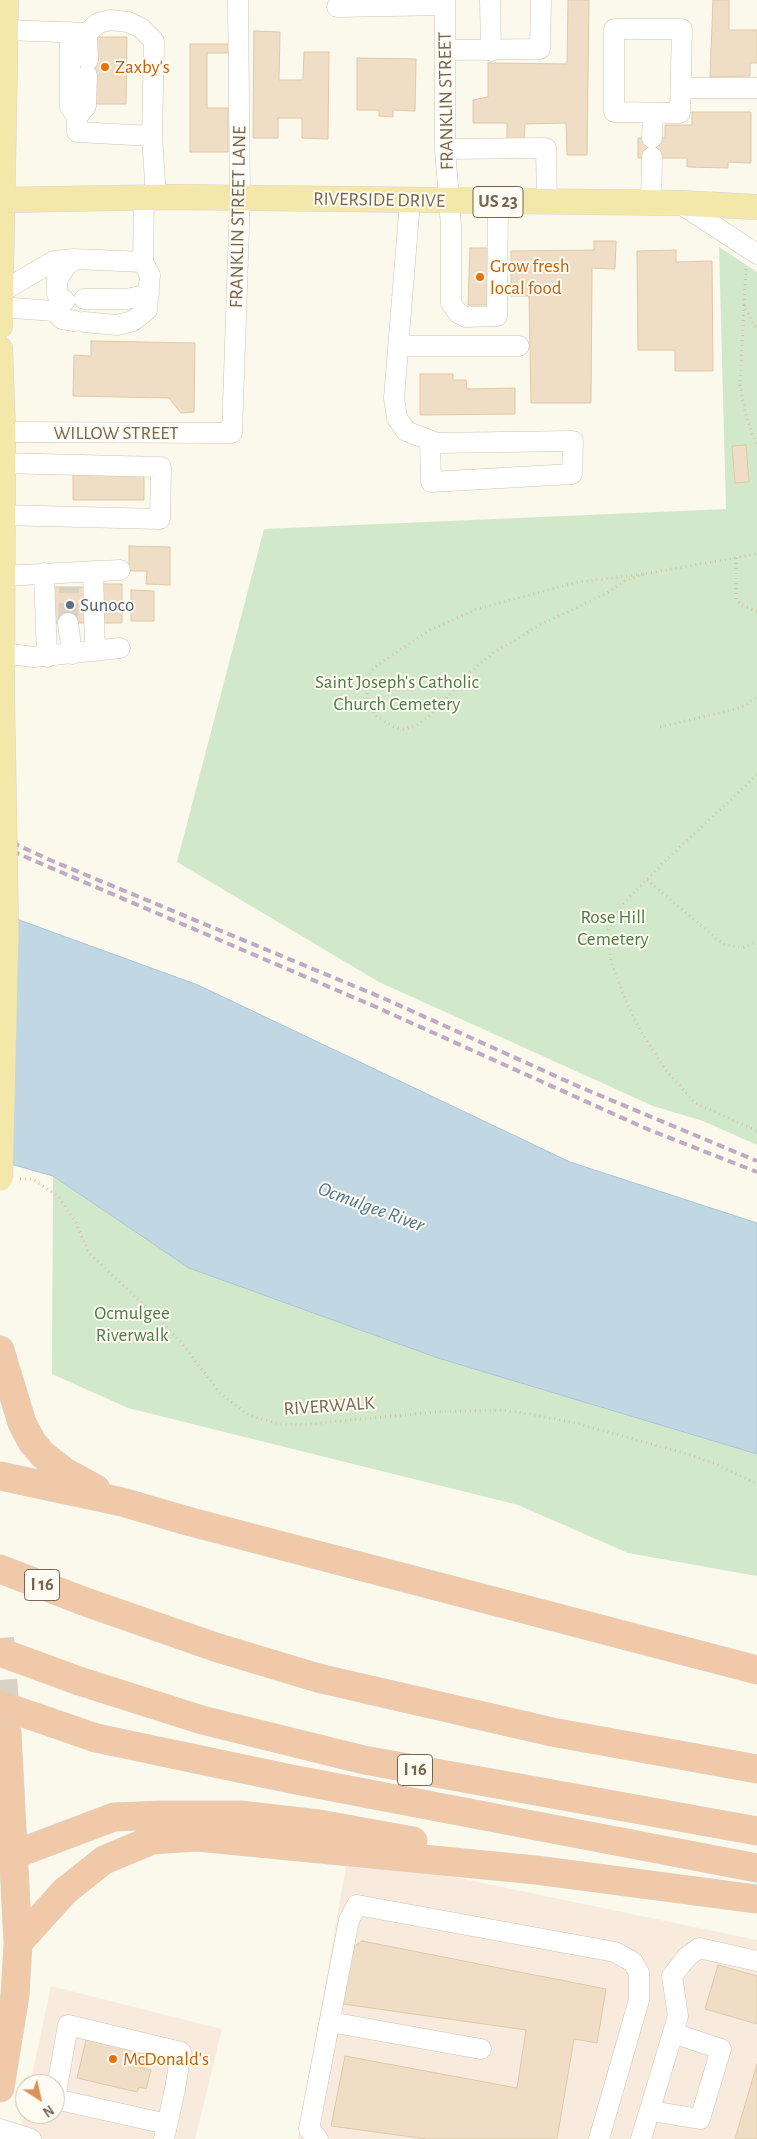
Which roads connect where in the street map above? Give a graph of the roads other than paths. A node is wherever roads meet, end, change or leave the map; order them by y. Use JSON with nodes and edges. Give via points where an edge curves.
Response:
{"nodes":[{"id":1,"x":6,"y":0,"type":"edge"},
{"id":2,"x":238,"y":0,"type":"edge"},
{"id":3,"x":490,"y":0,"type":"edge"},
{"id":4,"x":541,"y":0,"type":"edge"},
{"id":5,"x":445,"y":3,"type":"edge"},
{"id":6,"x":337,"y":6,"type":"dead end"},
{"id":7,"x":5,"y":30,"type":"junction"},
{"id":8,"x":79,"y":33,"type":"junction"},
{"id":9,"x":445,"y":50,"type":"junction"},
{"id":10,"x":491,"y":51,"type":"junction"},
{"id":11,"x":2,"y":66,"type":"edge"},
{"id":12,"x":681,"y":88,"type":"junction"},
{"id":13,"x":757,"y":88,"type":"edge"},
{"id":14,"x":653,"y":113,"type":"junction"},
{"id":15,"x":77,"y":117,"type":"junction"},
{"id":16,"x":152,"y":136,"type":"junction"},
{"id":17,"x":445,"y":149,"type":"junction"},
{"id":18,"x":150,"y":197,"type":"junction"},
{"id":19,"x":240,"y":198,"type":"junction"},
{"id":20,"x":2,"y":200,"type":"edge"},
{"id":21,"x":410,"y":201,"type":"junction"},
{"id":22,"x":448,"y":201,"type":"junction"},
{"id":23,"x":498,"y":202,"type":"junction"},
{"id":24,"x":547,"y":202,"type":"junction"},
{"id":25,"x":651,"y":203,"type":"junction"},
{"id":26,"x":679,"y":203,"type":"junction"},
{"id":27,"x":757,"y":207,"type":"edge"},
{"id":28,"x":752,"y":251,"type":"edge"},
{"id":29,"x":75,"y":259,"type":"junction"},
{"id":30,"x":143,"y":262,"type":"junction"},
{"id":31,"x":1,"y":286,"type":"edge"},
{"id":32,"x":149,"y":294,"type":"junction"},
{"id":33,"x":69,"y":303,"type":"junction"},
{"id":34,"x":0,"y":326,"type":"edge"},
{"id":35,"x":398,"y":346,"type":"junction"},
{"id":36,"x":519,"y":346,"type":"dead end"},
{"id":37,"x":0,"y":349,"type":"edge"},
{"id":38,"x":1,"y":432,"type":"edge"},
{"id":39,"x":232,"y":434,"type":"joint"},
{"id":40,"x":430,"y":441,"type":"junction"},
{"id":41,"x":1,"y":463,"type":"edge"},
{"id":42,"x":1,"y":515,"type":"edge"},
{"id":43,"x":120,"y":570,"type":"dead end"},
{"id":44,"x":93,"y":571,"type":"junction"},
{"id":45,"x":44,"y":574,"type":"junction"},
{"id":46,"x":2,"y":576,"type":"junction"},
{"id":47,"x":0,"y":613,"type":"edge"},
{"id":48,"x":68,"y":623,"type":"tunnel mouth"},
{"id":49,"x":120,"y":648,"type":"dead end"},
{"id":50,"x":95,"y":651,"type":"junction"},
{"id":51,"x":3,"y":653,"type":"junction"},
{"id":52,"x":72,"y":654,"type":"junction"},
{"id":53,"x":47,"y":656,"type":"junction"},
{"id":54,"x":8,"y":1179,"type":"edge"},
{"id":55,"x":0,"y":1350,"type":"edge"},
{"id":56,"x":0,"y":1476,"type":"edge"},
{"id":57,"x":122,"y":1502,"type":"junction"},
{"id":58,"x":0,"y":1569,"type":"edge"},
{"id":59,"x":0,"y":1652,"type":"edge"},
{"id":60,"x":757,"y":1670,"type":"edge"},
{"id":61,"x":0,"y":1705,"type":"edge"},
{"id":62,"x":7,"y":1732,"type":"tunnel mouth"},
{"id":63,"x":757,"y":1769,"type":"edge"},
{"id":64,"x":757,"y":1831,"type":"edge"},
{"id":65,"x":7,"y":1858,"type":"edge"},
{"id":66,"x":757,"y":1868,"type":"edge"},
{"id":67,"x":536,"y":1870,"type":"junction"},
{"id":68,"x":757,"y":1899,"type":"edge"},
{"id":69,"x":18,"y":1943,"type":"junction"},
{"id":70,"x":757,"y":1962,"type":"edge"},
{"id":71,"x":330,"y":2022,"type":"junction"},
{"id":72,"x":673,"y":2033,"type":"junction"},
{"id":73,"x":481,"y":2049,"type":"dead end"},
{"id":74,"x":0,"y":2088,"type":"edge"},
{"id":75,"x":651,"y":2111,"type":"junction"},
{"id":76,"x":0,"y":2129,"type":"edge"},
{"id":77,"x":166,"y":2131,"type":"edge"},
{"id":78,"x":31,"y":2139,"type":"edge"},
{"id":79,"x":318,"y":2139,"type":"edge"},
{"id":80,"x":599,"y":2139,"type":"edge"},
{"id":81,"x":641,"y":2139,"type":"edge"}],
"edges":[{"from":1,"to":7,"type":"main road"},
{"from":2,"to":19,"type":"street","name":"FRANKLIN STREET LANE"},
{"from":3,"to":10,"type":"street"},
{"from":4,"to":10,"type":"street","via":[[540,49]]},
{"from":5,"to":6,"type":"street"},
{"from":5,"to":9,"type":"street","name":"FRANKLIN STREET"},
{"from":7,"to":8,"type":"street"},
{"from":7,"to":11,"type":"main road"},
{"from":8,"to":15,"type":"street","via":[[70,107]]},
{"from":8,"to":15,"type":"street","via":[[88,67],[86,106]]},
{"from":8,"to":16,"type":"street","via":[[111,20],[141,28],[154,41]]},
{"from":9,"to":10,"type":"street"},
{"from":9,"to":17,"type":"street","name":"FRANKLIN STREET"},
{"from":11,"to":20,"type":"main road"},
{"from":12,"to":13,"type":"street"},
{"from":12,"to":14,"type":"street","via":[[680,113]]},
{"from":12,"to":14,"type":"street","via":[[682,29],[614,29],[614,112]]},
{"from":14,"to":25,"type":"street"},
{"from":15,"to":16,"type":"street","via":[[77,132]]},
{"from":16,"to":18,"type":"street"},
{"from":17,"to":22,"type":"street","name":"FRANKLIN STREET"},
{"from":17,"to":24,"type":"street","via":[[546,148]]},
{"from":18,"to":19,"type":"main road","name":"RIVERSIDE DRIVE","number":"US 23"},
{"from":18,"to":20,"type":"main road","name":"RIVERSIDE DRIVE","number":"US 23"},
{"from":18,"to":30,"type":"street"},
{"from":19,"to":21,"type":"main road","name":"RIVERSIDE DRIVE","number":"US 23"},
{"from":19,"to":39,"type":"street","name":"FRANKLIN STREET LANE"},
{"from":20,"to":31,"type":"main road"},
{"from":21,"to":22,"type":"main road","name":"RIVERSIDE DRIVE","number":"US 23"},
{"from":21,"to":35,"type":"street"},
{"from":22,"to":23,"type":"main road","name":"RIVERSIDE DRIVE","number":"US 23"},
{"from":22,"to":23,"type":"street","name":"FRANKLIN STREET","via":[[451,302],[458,313],[466,317],[496,316]]},
{"from":23,"to":24,"type":"main road","name":"RIVERSIDE DRIVE","number":"US 23"},
{"from":24,"to":25,"type":"main road","name":"RIVERSIDE DRIVE","number":"US 23"},
{"from":25,"to":26,"type":"main road","name":"RIVERSIDE DRIVE","number":"US 23"},
{"from":26,"to":27,"type":"main road","name":"RIVERSIDE DRIVE","number":"US 23"},
{"from":26,"to":28,"type":"street"},
{"from":29,"to":30,"type":"street"},
{"from":29,"to":31,"type":"street","via":[[54,261]]},
{"from":29,"to":33,"type":"street","via":[[57,280],[58,294]]},
{"from":30,"to":32,"type":"street","via":[[150,276]]},
{"from":31,"to":33,"type":"street"},
{"from":31,"to":34,"type":"main road"},
{"from":32,"to":33,"type":"street","via":[[127,299]]},
{"from":32,"to":33,"type":"street","via":[[147,310],[133,321],[117,325],[62,319]]},
{"from":35,"to":36,"type":"street"},
{"from":35,"to":40,"type":"street","via":[[394,398],[397,418],[406,431]]},
{"from":37,"to":38,"type":"main road"},
{"from":38,"to":39,"type":"street","name":"WILLOW STREET"},
{"from":38,"to":41,"type":"main road"},
{"from":40,"to":40,"type":"street","via":[[437,444],[573,441],[572,474],[431,482]]},
{"from":41,"to":42,"type":"main road"},
{"from":41,"to":42,"type":"street","via":[[161,467],[160,519]]},
{"from":42,"to":46,"type":"main road"},
{"from":43,"to":44,"type":"street"},
{"from":44,"to":45,"type":"street","via":[[68,580]]},
{"from":44,"to":50,"type":"street"},
{"from":45,"to":46,"type":"street"},
{"from":45,"to":53,"type":"street"},
{"from":46,"to":47,"type":"main road"},
{"from":47,"to":51,"type":"main road"},
{"from":48,"to":52,"type":"street"},
{"from":49,"to":50,"type":"street"},
{"from":50,"to":52,"type":"street"},
{"from":51,"to":53,"type":"street"},
{"from":51,"to":54,"type":"main road","bridge":true},
{"from":52,"to":53,"type":"street"},
{"from":55,"to":57,"type":"highway","via":[[22,1424],[32,1442],[65,1472]]},
{"from":56,"to":57,"type":"highway"},
{"from":57,"to":60,"type":"highway"},
{"from":58,"to":63,"type":"highway","number":"I 16","via":[[83,1602],[318,1678],[552,1732]]},
{"from":59,"to":64,"type":"highway","number":"I 16","bridge":true,"via":[[202,1720],[364,1760]]},
{"from":61,"to":66,"type":"highway","number":"I 16","bridge":true,"via":[[96,1738],[291,1779]]},
{"from":62,"to":65,"type":"highway"},
{"from":65,"to":67,"type":"highway","via":[[114,1817],[240,1815],[319,1824],[430,1844]]},
{"from":65,"to":69,"type":"highway"},
{"from":67,"to":68,"type":"highway"},
{"from":67,"to":69,"type":"highway","via":[[197,1837],[152,1840],[104,1860],[65,1892]]},
{"from":69,"to":74,"type":"highway","via":[[15,1995]]},
{"from":70,"to":72,"type":"street","via":[[699,1948],[687,1957],[672,1976],[678,2016]]},
{"from":71,"to":73,"type":"street"},
{"from":71,"to":79,"type":"street","via":[[309,2130]]},
{"from":71,"to":80,"type":"street","via":[[349,1920],[357,1905],[615,1952],[633,1962],[639,1973],[639,2000]]},
{"from":72,"to":75,"type":"street"},
{"from":72,"to":75,"type":"street","via":[[721,2049],[700,2119]]},
{"from":75,"to":81,"type":"street"},
{"from":76,"to":78,"type":"street"},
{"from":77,"to":77,"type":"street","via":[[182,2052],[68,2025],[55,2099]]}]}
